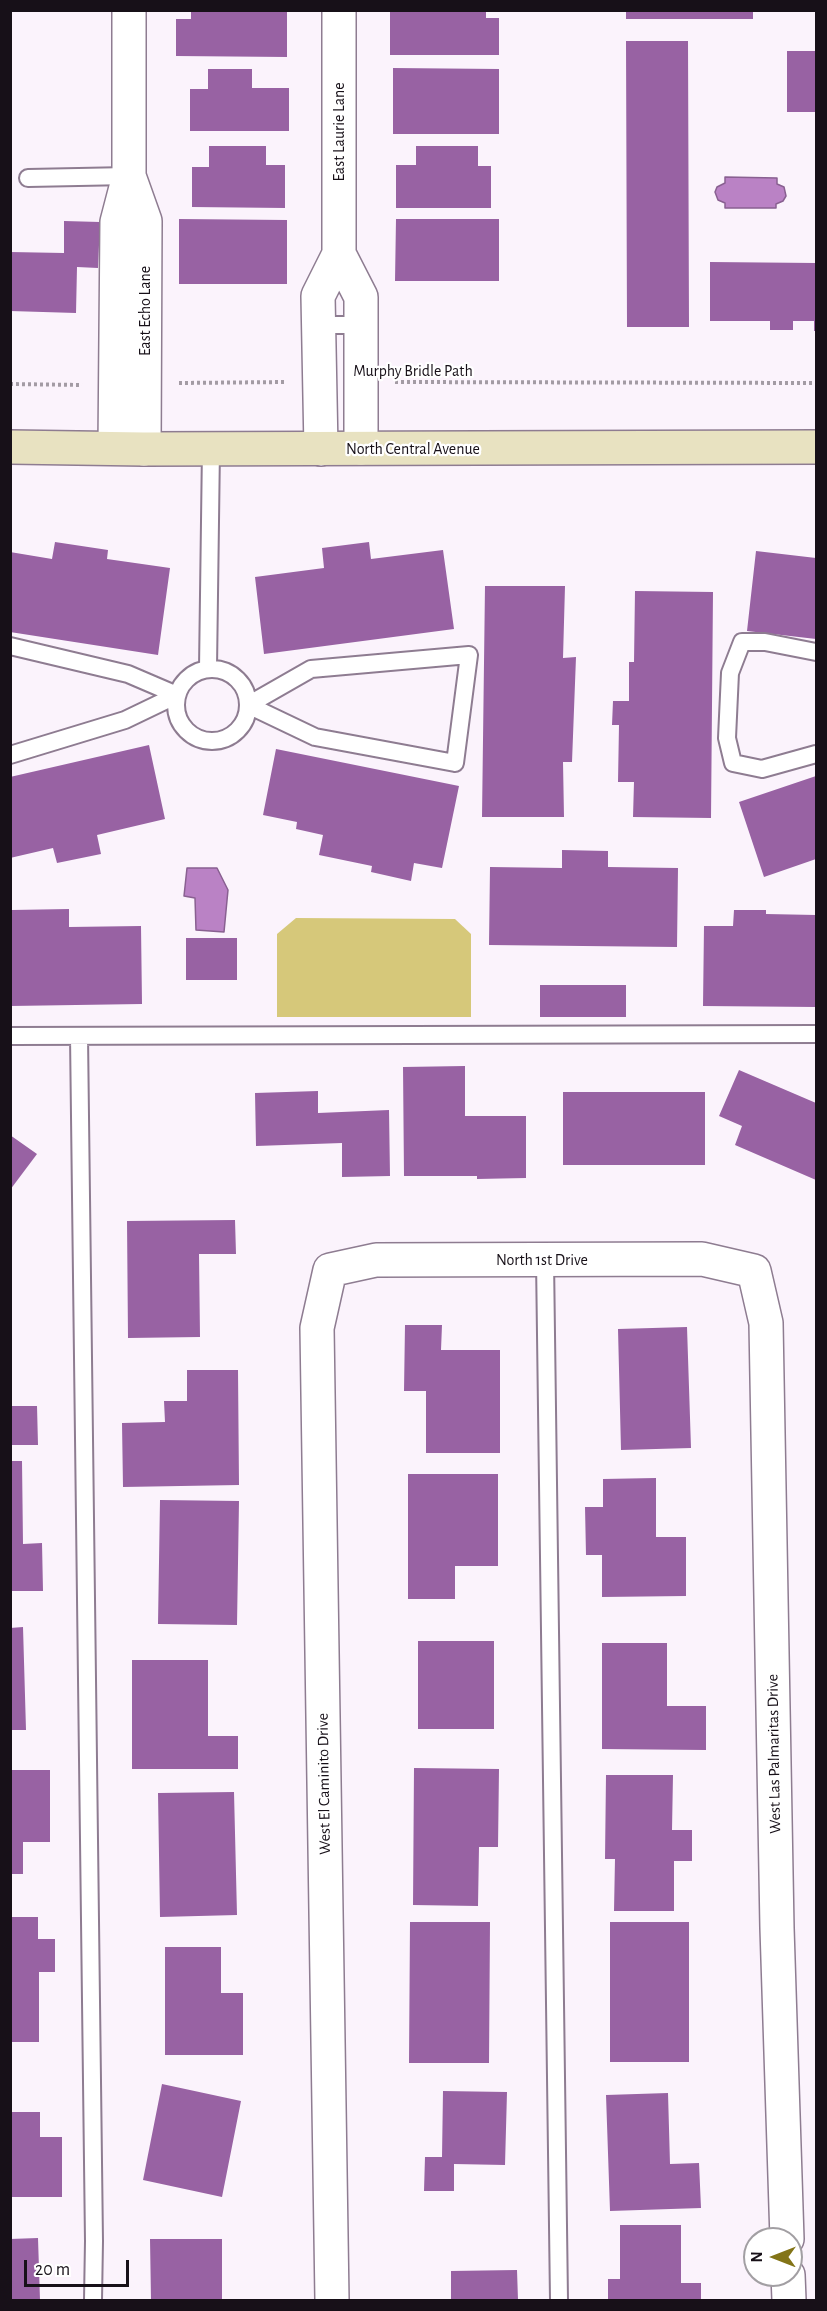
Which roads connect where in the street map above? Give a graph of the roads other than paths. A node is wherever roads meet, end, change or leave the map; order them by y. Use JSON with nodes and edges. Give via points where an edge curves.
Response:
{"nodes":[{"id":1,"x":129,"y":10,"type":"edge"},
{"id":2,"x":339,"y":10,"type":"edge"},
{"id":3,"x":129,"y":176,"type":"junction"},
{"id":4,"x":28,"y":178,"type":"dead end"},
{"id":5,"x":339,"y":254,"type":"junction"},
{"id":6,"x":320,"y":325,"type":"junction"},
{"id":7,"x":361,"y":325,"type":"junction"},
{"id":8,"x":10,"y":447,"type":"edge"},
{"id":9,"x":816,"y":447,"type":"edge"},
{"id":10,"x":130,"y":448,"type":"junction"},
{"id":11,"x":211,"y":448,"type":"junction"},
{"id":12,"x":361,"y":448,"type":"junction"},
{"id":13,"x":321,"y":449,"type":"junction"},
{"id":14,"x":10,"y":646,"type":"edge"},
{"id":15,"x":816,"y":652,"type":"edge"},
{"id":16,"x":208,"y":668,"type":"junction"},
{"id":17,"x":177,"y":695,"type":"junction"},
{"id":18,"x":248,"y":705,"type":"junction"},
{"id":19,"x":816,"y":754,"type":"edge"},
{"id":20,"x":10,"y":755,"type":"edge"},
{"id":21,"x":816,"y":1034,"type":"edge"},
{"id":22,"x":10,"y":1036,"type":"edge"},
{"id":23,"x":79,"y":1036,"type":"junction"},
{"id":24,"x":545,"y":1260,"type":"junction"},
{"id":25,"x":330,"y":1270,"type":"joint"},
{"id":26,"x":754,"y":1271,"type":"joint"},
{"id":27,"x":787,"y":2227,"type":"edge"},
{"id":28,"x":93,"y":2301,"type":"edge"},
{"id":29,"x":332,"y":2301,"type":"edge"},
{"id":30,"x":559,"y":2301,"type":"edge"}],
"edges":[{"from":1,"to":3,"type":"street","name":"East Echo Lane"},
{"from":2,"to":5,"type":"street","name":"East Laurie Lane"},
{"from":3,"to":4,"type":"lane"},
{"from":3,"to":10,"type":"street","name":"East Echo Lane","via":[[117,222],[130,383]]},
{"from":5,"to":6,"type":"street","name":"East Laurie Lane","via":[[318,296]]},
{"from":5,"to":7,"type":"street","name":"East Laurie Lane","via":[[361,297]]},
{"from":6,"to":7,"type":"lane"},
{"from":6,"to":13,"type":"street","name":"East Laurie Lane"},
{"from":7,"to":12,"type":"street","name":"East Laurie Lane"},
{"from":8,"to":10,"type":"main road","name":"North Central Avenue"},
{"from":9,"to":12,"type":"main road","name":"North Central Avenue"},
{"from":10,"to":11,"type":"main road","name":"North Central Avenue"},
{"from":11,"to":13,"type":"main road","name":"North Central Avenue"},
{"from":11,"to":16,"type":"lane"},
{"from":12,"to":13,"type":"main road","name":"North Central Avenue"},
{"from":14,"to":17,"type":"lane","via":[[128,674]]},
{"from":15,"to":19,"type":"lane","via":[[765,642],[742,642],[730,673],[727,738],[733,763],[762,769]]},
{"from":16,"to":17,"type":"lane","via":[[189,677]]},
{"from":16,"to":18,"type":"lane","via":[[236,678]]},
{"from":17,"to":18,"type":"lane","via":[[176,707],[183,727],[202,740],[224,739],[234,734]]},
{"from":17,"to":20,"type":"lane","via":[[125,720]]},
{"from":18,"to":18,"type":"lane","via":[[315,736],[455,764],[469,655],[311,669]]},
{"from":21,"to":23,"type":"lane"},
{"from":22,"to":23,"type":"lane"},
{"from":23,"to":28,"type":"lane"},
{"from":24,"to":25,"type":"street","name":"North 1st Drive","via":[[376,1260]]},
{"from":24,"to":26,"type":"street","name":"North 1st Drive","via":[[702,1259]]},
{"from":24,"to":30,"type":"lane"},
{"from":25,"to":29,"type":"street","name":"West El Caminito Drive","via":[[317,1328]]},
{"from":26,"to":27,"type":"street","name":"West Las Palmaritas Drive","via":[[766,1323]]}]}
